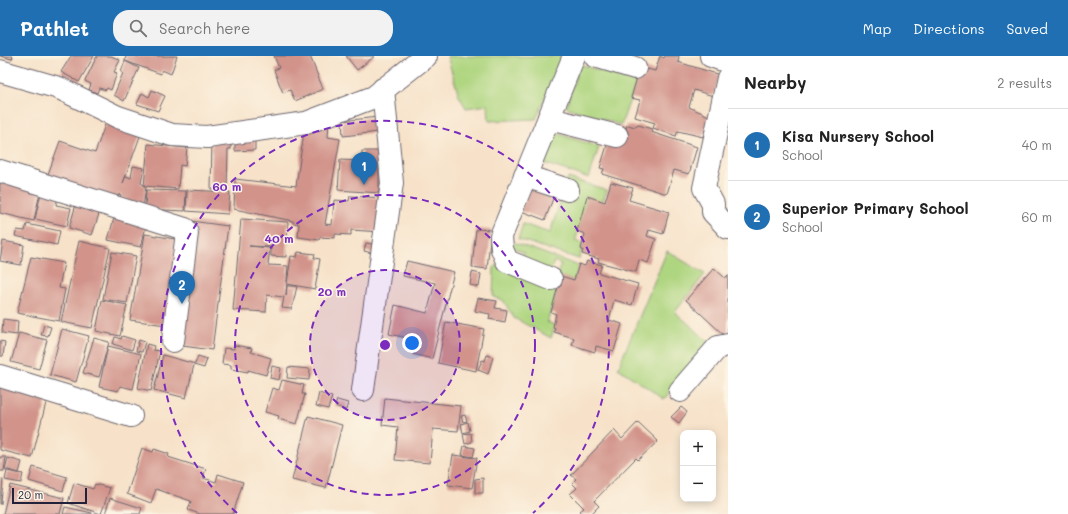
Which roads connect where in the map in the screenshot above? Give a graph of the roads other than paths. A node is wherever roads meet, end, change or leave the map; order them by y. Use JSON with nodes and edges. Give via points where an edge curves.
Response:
{"nodes":[{"id":1,"x":426,"y":56,"type":"edge"},
{"id":2,"x":574,"y":56,"type":"edge"},
{"id":3,"x":595,"y":56,"type":"edge"},
{"id":4,"x":711,"y":56,"type":"edge"},
{"id":5,"x":728,"y":62,"type":"edge"},
{"id":6,"x":635,"y":68,"type":"dead end"},
{"id":7,"x":0,"y":71,"type":"edge"},
{"id":8,"x":728,"y":78,"type":"edge"},
{"id":9,"x":383,"y":89,"type":"junction"},
{"id":10,"x":549,"y":118,"type":"junction"},
{"id":11,"x":617,"y":136,"type":"dead end"},
{"id":12,"x":0,"y":171,"type":"edge"},
{"id":13,"x":525,"y":176,"type":"junction"},
{"id":14,"x":568,"y":190,"type":"dead end"},
{"id":15,"x":720,"y":211,"type":"edge"},
{"id":16,"x":728,"y":228,"type":"edge"},
{"id":17,"x":551,"y":279,"type":"dead end"},
{"id":18,"x":173,"y":341,"type":"dead end"},
{"id":19,"x":728,"y":345,"type":"edge"},
{"id":20,"x":0,"y":376,"type":"edge"},
{"id":21,"x":363,"y":390,"type":"dead end"},
{"id":22,"x":680,"y":391,"type":"dead end"},
{"id":23,"x":131,"y":416,"type":"dead end"}],
"edges":[{"from":1,"to":9,"type":"street"},
{"from":2,"to":10,"type":"street"},
{"from":3,"to":6,"type":"street"},
{"from":4,"to":5,"type":"street"},
{"from":7,"to":9,"type":"street","via":[[59,88],[118,117],[172,135],[207,137],[306,123],[374,97]]},
{"from":8,"to":15,"type":"street","via":[[704,188]]},
{"from":9,"to":21,"type":"street","via":[[392,183]]},
{"from":10,"to":11,"type":"street"},
{"from":10,"to":13,"type":"street"},
{"from":12,"to":18,"type":"street","via":[[185,229],[187,233]]},
{"from":13,"to":14,"type":"street"},
{"from":13,"to":17,"type":"street","via":[[503,229],[502,249],[507,261]]},
{"from":15,"to":16,"type":"street"},
{"from":19,"to":22,"type":"street","via":[[718,347]]},
{"from":20,"to":23,"type":"street"}]}
